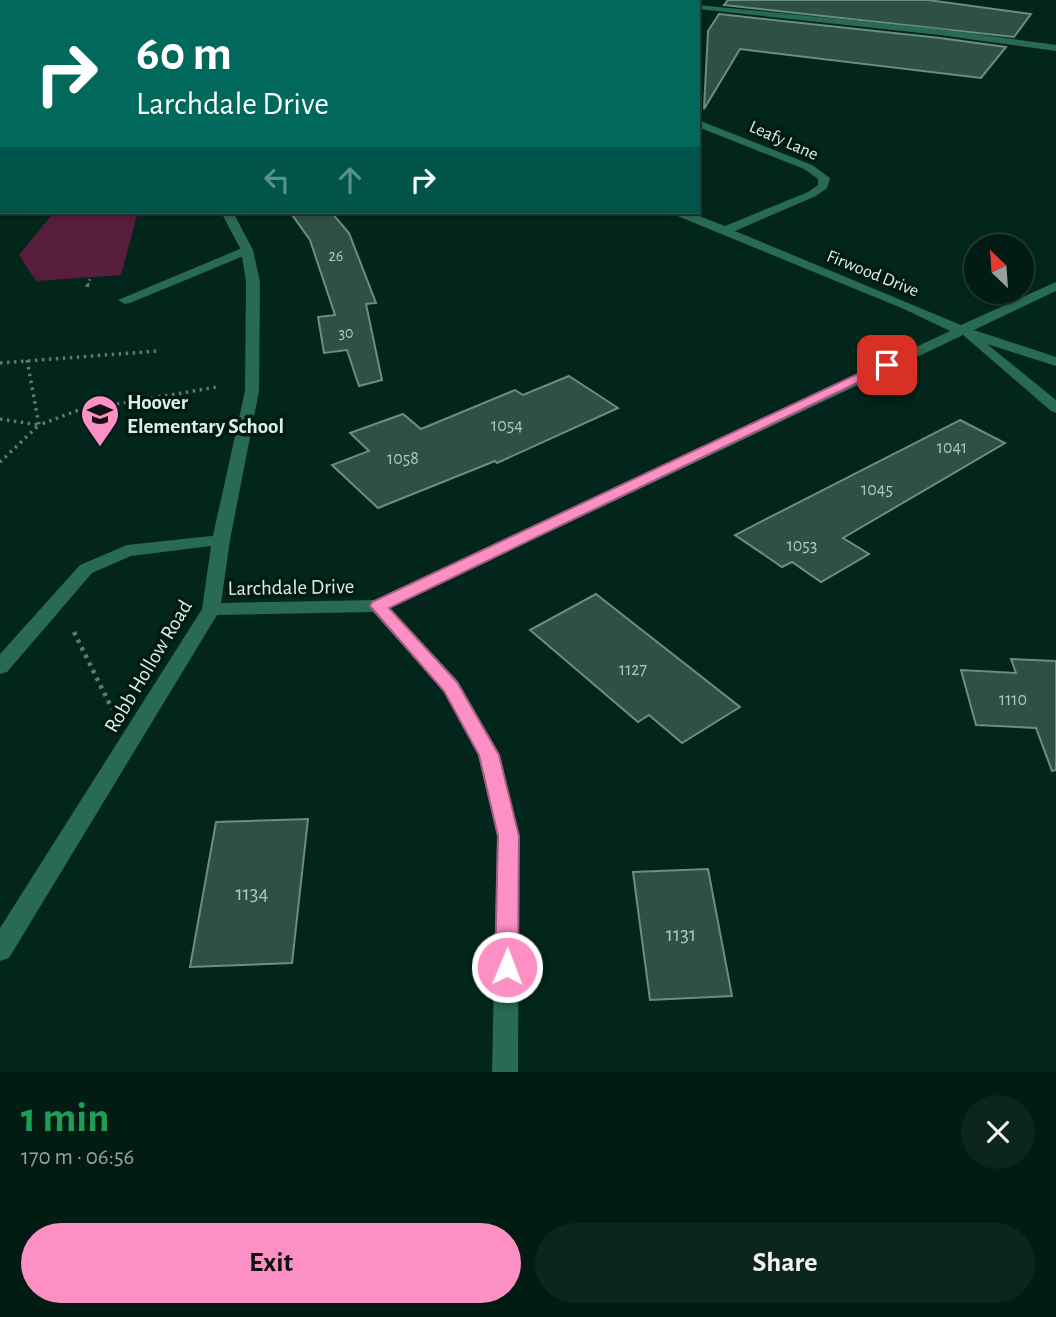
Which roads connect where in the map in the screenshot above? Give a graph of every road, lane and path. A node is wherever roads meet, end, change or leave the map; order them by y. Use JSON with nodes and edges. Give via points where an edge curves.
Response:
{"nodes":[{"id":1,"x":700,"y":7,"type":"edge"},
{"id":2,"x":1056,"y":48,"type":"edge"},
{"id":3,"x":700,"y":124,"type":"edge"},
{"id":4,"x":228,"y":214,"type":"edge"},
{"id":5,"x":684,"y":214,"type":"edge"},
{"id":6,"x":724,"y":231,"type":"junction"},
{"id":7,"x":247,"y":250,"type":"junction"},
{"id":8,"x":90,"y":279,"type":"dead end"},
{"id":9,"x":1056,"y":286,"type":"edge"},
{"id":10,"x":87,"y":287,"type":"dead end"},
{"id":11,"x":125,"y":300,"type":"dead end"},
{"id":12,"x":960,"y":330,"type":"junction"},
{"id":13,"x":158,"y":351,"type":"dead end"},
{"id":14,"x":27,"y":359,"type":"junction"},
{"id":15,"x":1056,"y":362,"type":"edge"},
{"id":16,"x":0,"y":363,"type":"edge"},
{"id":17,"x":217,"y":387,"type":"dead end"},
{"id":18,"x":1056,"y":408,"type":"edge"},
{"id":19,"x":0,"y":419,"type":"edge"},
{"id":20,"x":39,"y":425,"type":"junction"},
{"id":21,"x":0,"y":462,"type":"edge"},
{"id":22,"x":221,"y":540,"type":"junction"},
{"id":23,"x":378,"y":606,"type":"junction"},
{"id":24,"x":211,"y":610,"type":"junction"},
{"id":25,"x":74,"y":632,"type":"dead end"},
{"id":26,"x":0,"y":667,"type":"edge"},
{"id":27,"x":114,"y":712,"type":"dead end"},
{"id":28,"x":2,"y":943,"type":"edge"},
{"id":29,"x":505,"y":1072,"type":"edge"}],
"edges":[{"from":1,"to":2,"type":"street"},
{"from":3,"to":6,"type":"street","name":"Leafy Lane","via":[[808,167],[824,178],[823,186],[812,194]]},
{"from":4,"to":7,"type":"street","name":"Robb Hollow Road"},
{"from":5,"to":6,"type":"street","name":"Firwood Drive"},
{"from":6,"to":12,"type":"street","name":"Firwood Drive"},
{"from":7,"to":11,"type":"street"},
{"from":7,"to":22,"type":"street","name":"Robb Hollow Road","via":[[253,282],[252,391]]},
{"from":8,"to":10,"type":"path"},
{"from":9,"to":12,"type":"street","name":"Larchdale Drive"},
{"from":12,"to":15,"type":"street","name":"Firwood Drive"},
{"from":12,"to":18,"type":"street"},
{"from":12,"to":23,"type":"street","name":"Larchdale Drive"},
{"from":13,"to":14,"type":"path"},
{"from":14,"to":16,"type":"path"},
{"from":14,"to":20,"type":"path"},
{"from":17,"to":20,"type":"path","via":[[76,411]]},
{"from":19,"to":20,"type":"path"},
{"from":20,"to":21,"type":"path"},
{"from":22,"to":24,"type":"street","name":"Robb Hollow Road"},
{"from":22,"to":26,"type":"street","via":[[127,551],[86,569]]},
{"from":23,"to":24,"type":"street","name":"Larchdale Drive"},
{"from":23,"to":29,"type":"street","via":[[451,687],[489,755],[509,836]]},
{"from":24,"to":28,"type":"street","name":"Robb Hollow Road"},
{"from":25,"to":27,"type":"path"}]}
